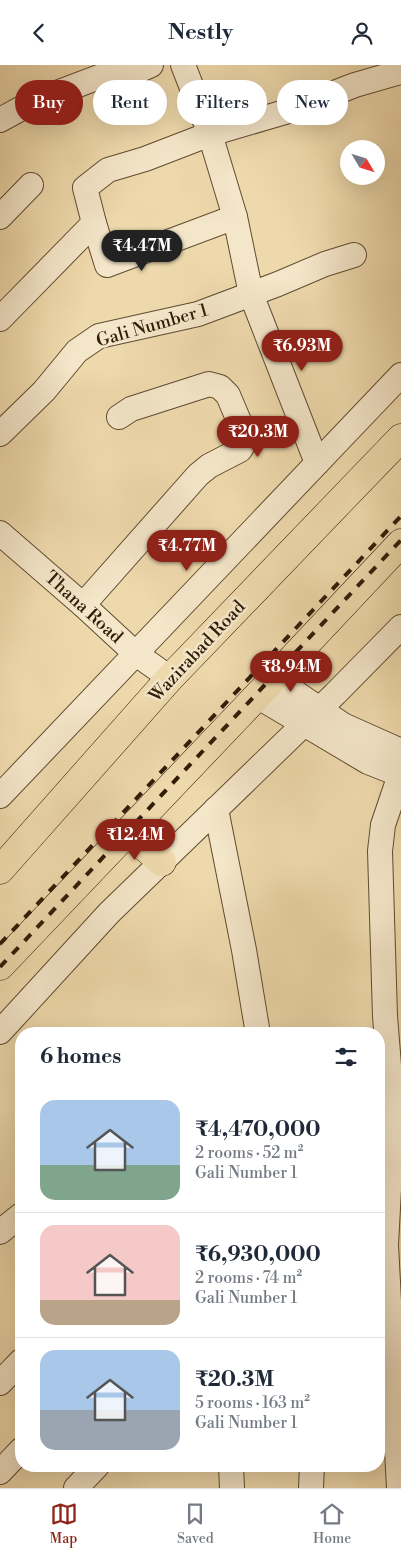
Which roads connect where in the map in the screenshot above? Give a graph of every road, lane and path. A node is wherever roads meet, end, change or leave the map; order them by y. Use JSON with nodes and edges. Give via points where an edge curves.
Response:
{"nodes":[{"id":1,"x":151,"y":65,"type":"edge"},
{"id":2,"x":182,"y":65,"type":"edge"},
{"id":3,"x":400,"y":71,"type":"edge"},
{"id":4,"x":0,"y":120,"type":"edge"},
{"id":5,"x":210,"y":134,"type":"junction"},
{"id":6,"x":31,"y":185,"type":"dead end"},
{"id":7,"x":0,"y":217,"type":"edge"},
{"id":8,"x":235,"y":217,"type":"junction"},
{"id":9,"x":94,"y":223,"type":"junction"},
{"id":10,"x":354,"y":255,"type":"dead end"},
{"id":11,"x":251,"y":294,"type":"junction"},
{"id":12,"x":0,"y":319,"type":"edge"},
{"id":13,"x":401,"y":375,"type":"edge"},
{"id":14,"x":119,"y":417,"type":"dead end"},
{"id":15,"x":0,"y":434,"type":"edge"},
{"id":16,"x":401,"y":438,"type":"edge"},
{"id":17,"x":317,"y":463,"type":"junction"},
{"id":18,"x":0,"y":533,"type":"edge"},
{"id":19,"x":401,"y":543,"type":"edge"},
{"id":20,"x":83,"y":605,"type":"junction"},
{"id":21,"x":401,"y":627,"type":"edge"},
{"id":22,"x":136,"y":654,"type":"junction"},
{"id":23,"x":170,"y":678,"type":"junction"},
{"id":24,"x":266,"y":687,"type":"junction"},
{"id":25,"x":311,"y":716,"type":"junction"},
{"id":26,"x":401,"y":751,"type":"edge"},
{"id":27,"x":401,"y":774,"type":"edge"},
{"id":28,"x":0,"y":796,"type":"edge"},
{"id":29,"x":216,"y":809,"type":"junction"},
{"id":30,"x":127,"y":832,"type":"junction"},
{"id":31,"x":162,"y":862,"type":"junction"},
{"id":32,"x":0,"y":870,"type":"edge"},
{"id":33,"x":0,"y":966,"type":"edge"},
{"id":34,"x":257,"y":1027,"type":"edge"},
{"id":35,"x":0,"y":1032,"type":"edge"},
{"id":36,"x":15,"y":1220,"type":"edge"},
{"id":37,"x":0,"y":1232,"type":"edge"},
{"id":38,"x":15,"y":1367,"type":"edge"},
{"id":39,"x":0,"y":1383,"type":"edge"},
{"id":40,"x":398,"y":1398,"type":"edge"},
{"id":41,"x":15,"y":1456,"type":"edge"},
{"id":42,"x":0,"y":1472,"type":"edge"},
{"id":43,"x":91,"y":1472,"type":"edge"},
{"id":44,"x":231,"y":1472,"type":"edge"},
{"id":45,"x":312,"y":1472,"type":"edge"},
{"id":46,"x":400,"y":1484,"type":"edge"},
{"id":47,"x":76,"y":1488,"type":"edge"},
{"id":48,"x":232,"y":1488,"type":"edge"},
{"id":49,"x":311,"y":1488,"type":"edge"}],
"edges":[{"from":1,"to":4,"type":"street","via":[[124,77],[112,72],[33,102]]},
{"from":2,"to":5,"type":"street"},
{"from":3,"to":5,"type":"street","via":[[286,112]]},
{"from":5,"to":8,"type":"street"},
{"from":5,"to":9,"type":"street","via":[[108,171],[85,188]]},
{"from":6,"to":7,"type":"street"},
{"from":8,"to":9,"type":"street","via":[[107,265]]},
{"from":8,"to":11,"type":"street"},
{"from":9,"to":12,"type":"street"},
{"from":10,"to":11,"type":"street","name":"Gali Number 1"},
{"from":11,"to":15,"type":"street","name":"Gali Number 1","via":[[198,314],[99,336],[77,351],[44,391]]},
{"from":11,"to":17,"type":"street"},
{"from":13,"to":17,"type":"street"},
{"from":14,"to":20,"type":"street","via":[[131,409],[209,384],[220,387],[228,395],[244,433],[244,443],[240,450],[198,475]]},
{"from":16,"to":23,"type":"main road","name":"Wazirabad Road"},
{"from":17,"to":22,"type":"street"},
{"from":18,"to":20,"type":"street","name":"Thana Road"},
{"from":19,"to":24,"type":"main road"},
{"from":20,"to":22,"type":"street","name":"Thana Road"},
{"from":21,"to":25,"type":"street"},
{"from":22,"to":23,"type":"street","name":"Thana Road"},
{"from":22,"to":28,"type":"street"},
{"from":23,"to":32,"type":"main road","name":"Wazirabad Road"},
{"from":24,"to":25,"type":"street"},
{"from":24,"to":30,"type":"main road"},
{"from":25,"to":26,"type":"street","via":[[343,725]]},
{"from":25,"to":27,"type":"street","via":[[368,761]]},
{"from":25,"to":29,"type":"street"},
{"from":27,"to":40,"type":"street","via":[[383,825],[380,851],[385,1016],[393,1115],[386,1245]]},
{"from":29,"to":31,"type":"street"},
{"from":29,"to":34,"type":"street"},
{"from":30,"to":31,"type":"main road"},
{"from":30,"to":33,"type":"main road"},
{"from":31,"to":35,"type":"street","via":[[109,913]]},
{"from":36,"to":37,"type":"street"},
{"from":38,"to":39,"type":"street"},
{"from":40,"to":46,"type":"street"},
{"from":41,"to":42,"type":"street"},
{"from":43,"to":47,"type":"street"},
{"from":44,"to":48,"type":"street"},
{"from":45,"to":49,"type":"street"}]}
